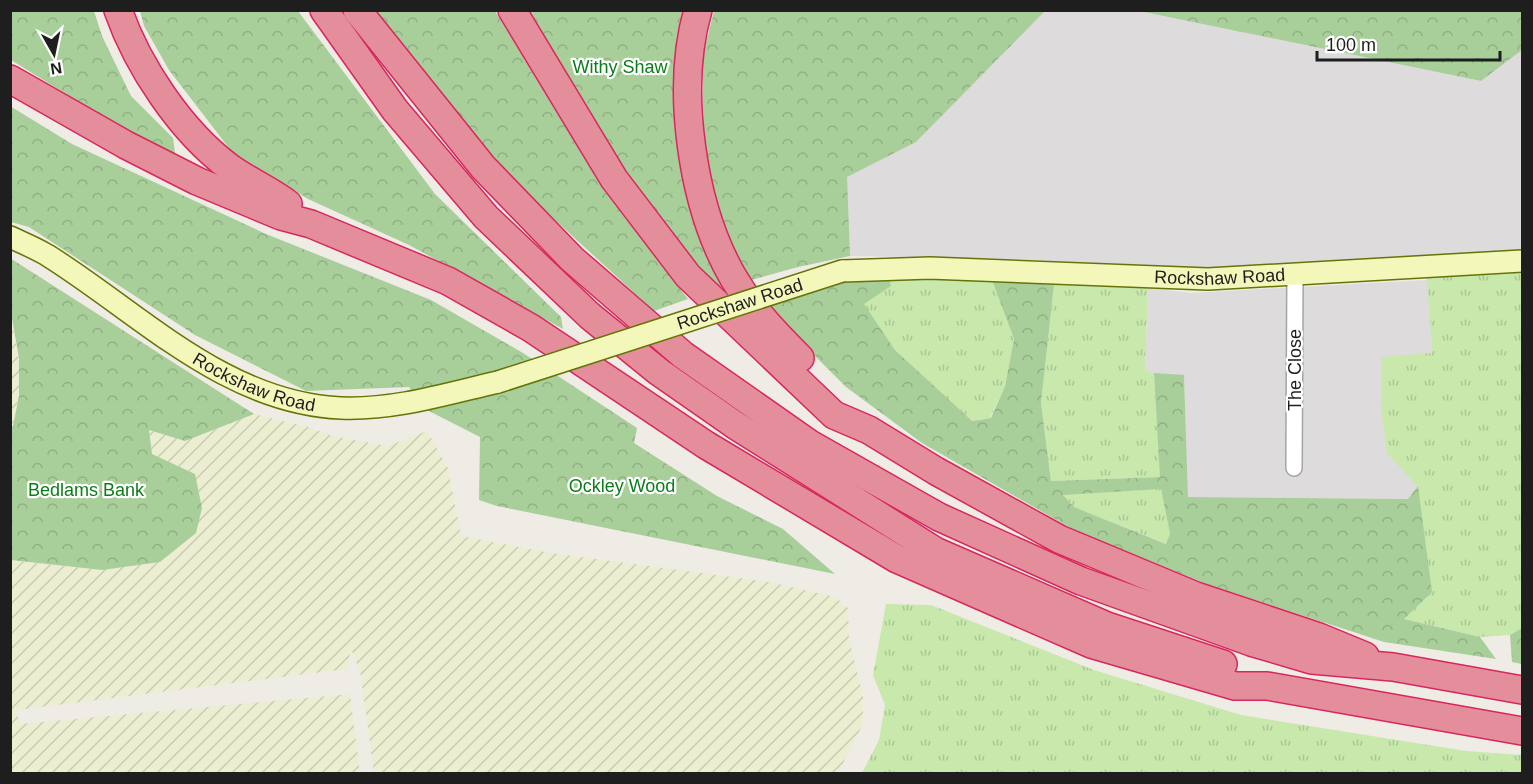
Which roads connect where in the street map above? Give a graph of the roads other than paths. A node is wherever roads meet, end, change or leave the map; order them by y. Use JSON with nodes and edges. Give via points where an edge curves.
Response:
{"nodes":[{"id":1,"x":118,"y":10,"type":"edge"},
{"id":2,"x":324,"y":10,"type":"edge"},
{"id":3,"x":357,"y":10,"type":"edge"},
{"id":4,"x":512,"y":10,"type":"edge"},
{"id":5,"x":698,"y":10,"type":"edge"},
{"id":6,"x":10,"y":79,"type":"edge"},
{"id":7,"x":311,"y":224,"type":"junction"},
{"id":8,"x":10,"y":237,"type":"edge"},
{"id":9,"x":1522,"y":261,"type":"edge"},
{"id":10,"x":1295,"y":273,"type":"junction"},
{"id":11,"x":869,"y":430,"type":"junction"},
{"id":12,"x":1294,"y":468,"type":"dead end"},
{"id":13,"x":1393,"y":667,"type":"junction"},
{"id":14,"x":1267,"y":686,"type":"junction"},
{"id":15,"x":1522,"y":690,"type":"edge"},
{"id":16,"x":1522,"y":731,"type":"edge"}],
"edges":[{"from":1,"to":7,"type":"highway","via":[[143,65],[202,143]]},
{"from":2,"to":14,"type":"highway","via":[[395,110],[486,217],[590,316],[659,372],[735,425],[935,551],[1107,626],[1238,669]]},
{"from":3,"to":13,"type":"highway","via":[[483,167],[572,259],[683,355],[810,444],[939,518],[1081,581],[1312,660]]},
{"from":4,"to":11,"type":"highway","via":[[614,179],[688,276],[834,415]]},
{"from":5,"to":11,"type":"highway","via":[[688,75],[689,130],[696,178],[716,239],[733,277],[764,322]]},
{"from":6,"to":7,"type":"highway","via":[[126,146],[197,181],[281,216]]},
{"from":7,"to":14,"type":"highway","via":[[448,281],[531,328],[706,445],[897,559],[1091,644],[1235,686]]},
{"from":8,"to":10,"type":"street","name":"Rockshaw Road","bridge":true,"via":[[46,254],[172,343],[225,374],[283,397],[341,408],[407,403],[498,382],[842,271],[930,268],[1208,279]]},
{"from":9,"to":10,"type":"street","name":"Rockshaw Road"},
{"from":10,"to":12,"type":"street","name":"The Close"},
{"from":11,"to":13,"type":"highway","via":[[1059,539],[1196,596]]},
{"from":13,"to":15,"type":"highway"},
{"from":14,"to":16,"type":"highway"}]}
